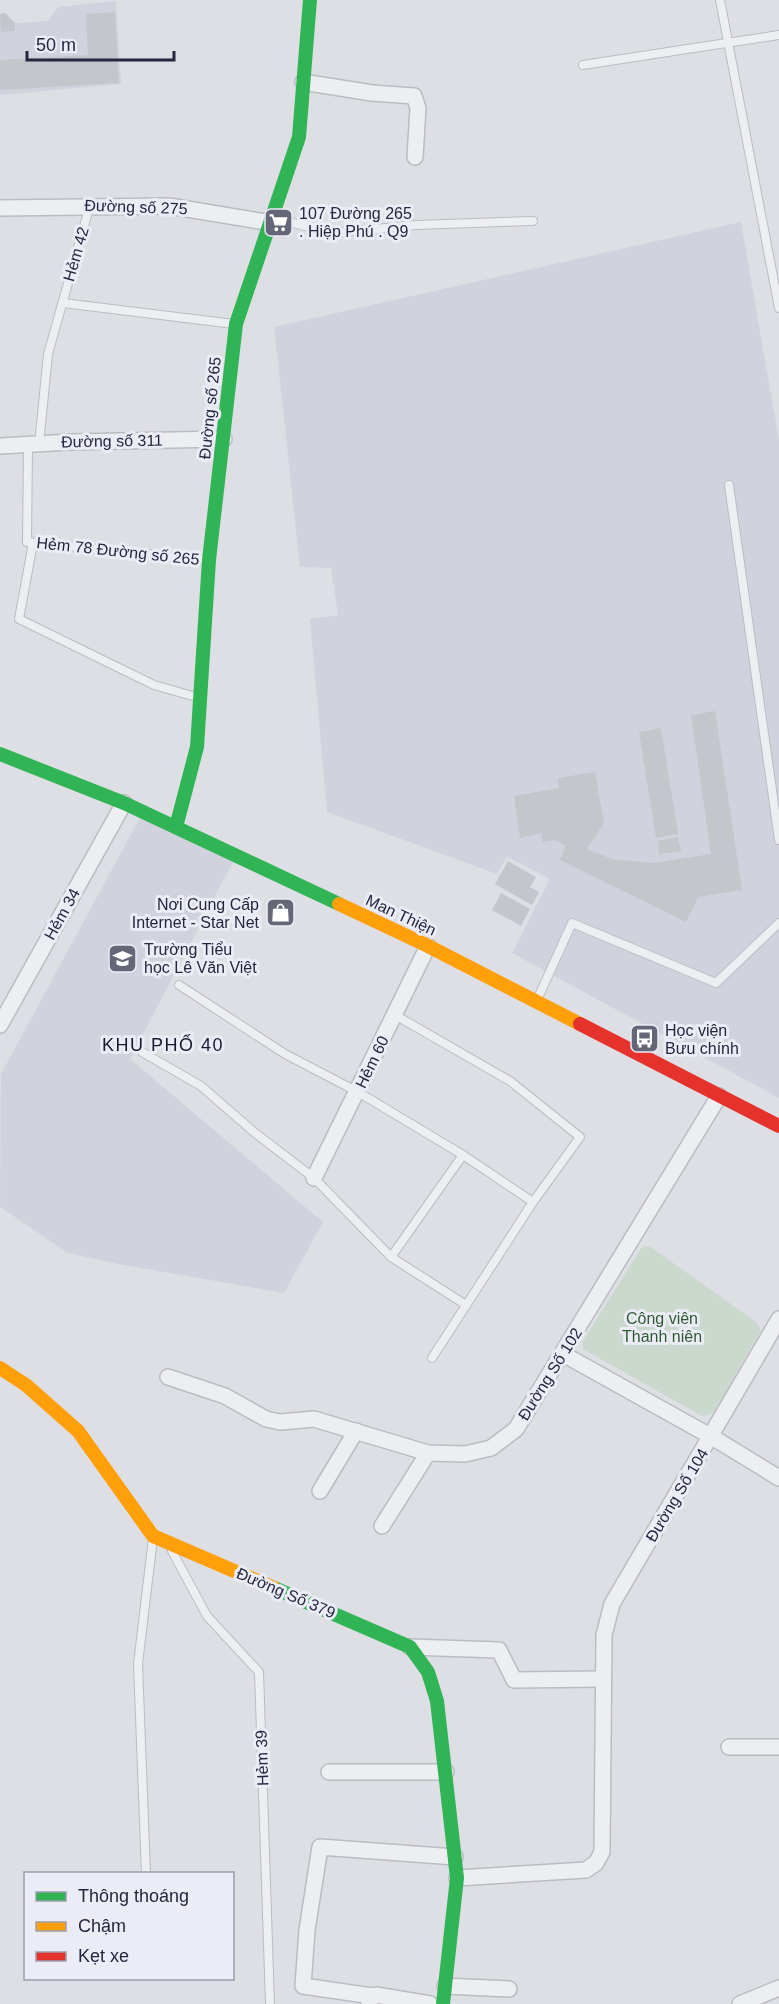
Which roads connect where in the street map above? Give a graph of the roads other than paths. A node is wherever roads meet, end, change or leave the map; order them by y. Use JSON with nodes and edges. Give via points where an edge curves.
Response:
{"nodes":[{"id":1,"x":310,"y":0,"type":"edge"},
{"id":2,"x":720,"y":0,"type":"edge"},
{"id":3,"x":779,"y":34,"type":"edge"},
{"id":4,"x":727,"y":43,"type":"junction"},
{"id":5,"x":583,"y":65,"type":"dead end"},
{"id":6,"x":303,"y":82,"type":"junction"},
{"id":7,"x":415,"y":157,"type":"dead end"},
{"id":8,"x":90,"y":205,"type":"junction"},
{"id":9,"x":0,"y":208,"type":"edge"},
{"id":10,"x":272,"y":221,"type":"junction"},
{"id":11,"x":533,"y":221,"type":"dead end"},
{"id":12,"x":63,"y":303,"type":"junction"},
{"id":13,"x":779,"y":308,"type":"edge"},
{"id":14,"x":236,"y":324,"type":"junction"},
{"id":15,"x":224,"y":439,"type":"junction"},
{"id":16,"x":34,"y":444,"type":"junction"},
{"id":17,"x":0,"y":446,"type":"edge"},
{"id":18,"x":729,"y":484,"type":"dead end"},
{"id":19,"x":30,"y":542,"type":"junction"},
{"id":20,"x":209,"y":560,"type":"junction"},
{"id":21,"x":201,"y":698,"type":"junction"},
{"id":22,"x":0,"y":754,"type":"edge"},
{"id":23,"x":124,"y":803,"type":"junction"},
{"id":24,"x":176,"y":828,"type":"junction"},
{"id":25,"x":779,"y":840,"type":"edge"},
{"id":26,"x":779,"y":923,"type":"edge"},
{"id":27,"x":428,"y":946,"type":"junction"},
{"id":28,"x":179,"y":985,"type":"dead end"},
{"id":29,"x":537,"y":1002,"type":"junction"},
{"id":30,"x":395,"y":1015,"type":"junction"},
{"id":31,"x":0,"y":1025,"type":"edge"},
{"id":32,"x":142,"y":1052,"type":"dead end"},
{"id":33,"x":358,"y":1092,"type":"junction"},
{"id":34,"x":719,"y":1096,"type":"junction"},
{"id":35,"x":779,"y":1126,"type":"edge"},
{"id":36,"x":463,"y":1155,"type":"junction"},
{"id":37,"x":314,"y":1178,"type":"junction"},
{"id":38,"x":533,"y":1202,"type":"junction"},
{"id":39,"x":391,"y":1257,"type":"junction"},
{"id":40,"x":466,"y":1305,"type":"junction"},
{"id":41,"x":779,"y":1319,"type":"edge"},
{"id":42,"x":563,"y":1354,"type":"junction"},
{"id":43,"x":432,"y":1358,"type":"dead end"},
{"id":44,"x":0,"y":1368,"type":"edge"},
{"id":45,"x":168,"y":1377,"type":"dead end"},
{"id":46,"x":356,"y":1431,"type":"junction"},
{"id":47,"x":712,"y":1437,"type":"junction"},
{"id":48,"x":428,"y":1453,"type":"junction"},
{"id":49,"x":779,"y":1478,"type":"edge"},
{"id":50,"x":320,"y":1491,"type":"dead end"},
{"id":51,"x":382,"y":1526,"type":"dead end"},
{"id":52,"x":153,"y":1536,"type":"junction"},
{"id":53,"x":167,"y":1542,"type":"junction"},
{"id":54,"x":410,"y":1647,"type":"junction"},
{"id":55,"x":603,"y":1679,"type":"junction"},
{"id":56,"x":729,"y":1747,"type":"dead end"},
{"id":57,"x":779,"y":1747,"type":"edge"},
{"id":58,"x":328,"y":1772,"type":"dead end"},
{"id":59,"x":446,"y":1772,"type":"junction"},
{"id":60,"x":455,"y":1857,"type":"junction"},
{"id":61,"x":146,"y":1872,"type":"edge"},
{"id":62,"x":457,"y":1878,"type":"junction"},
{"id":63,"x":445,"y":1986,"type":"junction"},
{"id":64,"x":509,"y":1989,"type":"dead end"},
{"id":65,"x":776,"y":1994,"type":"edge"},
{"id":66,"x":371,"y":2000,"type":"edge"},
{"id":67,"x":270,"y":2004,"type":"edge"},
{"id":68,"x":430,"y":2004,"type":"edge"},
{"id":69,"x":443,"y":2004,"type":"edge"},
{"id":70,"x":740,"y":2004,"type":"edge"}],
"edges":[{"from":1,"to":6,"type":"street","name":"Đường số 265"},
{"from":2,"to":4,"type":"lane"},
{"from":3,"to":4,"type":"lane"},
{"from":4,"to":5,"type":"lane"},
{"from":4,"to":13,"type":"lane"},
{"from":6,"to":7,"type":"street","via":[[414,96],[418,108]]},
{"from":6,"to":10,"type":"street","name":"Đường số 265","via":[[299,137]]},
{"from":8,"to":9,"type":"street","name":"Đường số 275"},
{"from":8,"to":10,"type":"street","name":"Đường số 275","via":[[169,206]]},
{"from":8,"to":12,"type":"lane","name":"Hẻm 42"},
{"from":10,"to":11,"type":"lane","via":[[336,232]]},
{"from":10,"to":14,"type":"street","name":"Đường số 265"},
{"from":12,"to":14,"type":"lane"},
{"from":12,"to":16,"type":"lane","name":"Hẻm 42","via":[[48,354]]},
{"from":14,"to":15,"type":"street","name":"Đường số 265"},
{"from":15,"to":16,"type":"street","name":"Đường số 311"},
{"from":15,"to":20,"type":"street","name":"Đường số 265"},
{"from":16,"to":17,"type":"street","name":"Đường số 311"},
{"from":16,"to":19,"type":"lane","name":"Hẻm 42"},
{"from":18,"to":25,"type":"lane"},
{"from":19,"to":20,"type":"lane","name":"Hẻm 78 Đường số 265"},
{"from":19,"to":21,"type":"lane","name":"Hẻm 42","via":[[19,619],[154,685]]},
{"from":20,"to":21,"type":"street","name":"Đường số 265"},
{"from":21,"to":24,"type":"street","name":"Đường số 265","via":[[197,747]]},
{"from":22,"to":23,"type":"street","name":"Man Thiện"},
{"from":23,"to":24,"type":"street","name":"Man Thiện"},
{"from":23,"to":31,"type":"street","name":"Hẻm 34"},
{"from":24,"to":27,"type":"street","name":"Man Thiện"},
{"from":26,"to":29,"type":"lane","via":[[716,983],[572,923]]},
{"from":27,"to":29,"type":"street","name":"Man Thiện"},
{"from":27,"to":30,"type":"street","name":"Hẻm 60"},
{"from":28,"to":33,"type":"lane","via":[[285,1054]]},
{"from":29,"to":34,"type":"street","name":"Man Thiện"},
{"from":30,"to":33,"type":"street","name":"Hẻm 60"},
{"from":30,"to":38,"type":"lane","via":[[510,1081],[580,1137]]},
{"from":32,"to":37,"type":"lane","via":[[201,1086]]},
{"from":33,"to":36,"type":"lane"},
{"from":33,"to":37,"type":"street","name":"Hẻm 60"},
{"from":34,"to":35,"type":"street","name":"Man Thiện"},
{"from":34,"to":42,"type":"street","name":"Đường Số 102"},
{"from":36,"to":38,"type":"lane"},
{"from":36,"to":39,"type":"lane"},
{"from":37,"to":39,"type":"lane"},
{"from":38,"to":40,"type":"lane"},
{"from":39,"to":40,"type":"lane"},
{"from":40,"to":43,"type":"lane"},
{"from":41,"to":47,"type":"street","name":"Đường Số 104"},
{"from":42,"to":47,"type":"street"},
{"from":42,"to":48,"type":"street","name":"Đường Số 102","via":[[516,1429],[491,1448],[465,1454]]},
{"from":44,"to":52,"type":"street","via":[[26,1385],[78,1431]]},
{"from":45,"to":46,"type":"street","name":"Đường Số 102","via":[[225,1396],[266,1419],[314,1419]]},
{"from":46,"to":48,"type":"street","name":"Đường Số 102"},
{"from":46,"to":50,"type":"street"},
{"from":47,"to":49,"type":"street"},
{"from":47,"to":55,"type":"street","name":"Đường Số 104","via":[[612,1604],[604,1635]]},
{"from":48,"to":51,"type":"street"},
{"from":52,"to":53,"type":"street","name":"Đường Số 379"},
{"from":52,"to":61,"type":"lane","via":[[138,1664]]},
{"from":53,"to":54,"type":"street","name":"Đường Số 379"},
{"from":53,"to":67,"type":"lane","name":"Hẻm 39","via":[[207,1616],[259,1672]]},
{"from":54,"to":55,"type":"street","via":[[499,1650],[514,1680]]},
{"from":54,"to":59,"type":"street","via":[[428,1672],[437,1701]]},
{"from":55,"to":62,"type":"street","via":[[602,1852],[596,1863],[586,1870]]},
{"from":56,"to":57,"type":"street"},
{"from":58,"to":59,"type":"street"},
{"from":59,"to":60,"type":"street"},
{"from":60,"to":62,"type":"street"},
{"from":60,"to":66,"type":"street","via":[[320,1847],[303,1986]]},
{"from":62,"to":63,"type":"street"},
{"from":63,"to":64,"type":"street"},
{"from":63,"to":69,"type":"street"},
{"from":65,"to":70,"type":"street"},
{"from":66,"to":68,"type":"street"}]}
